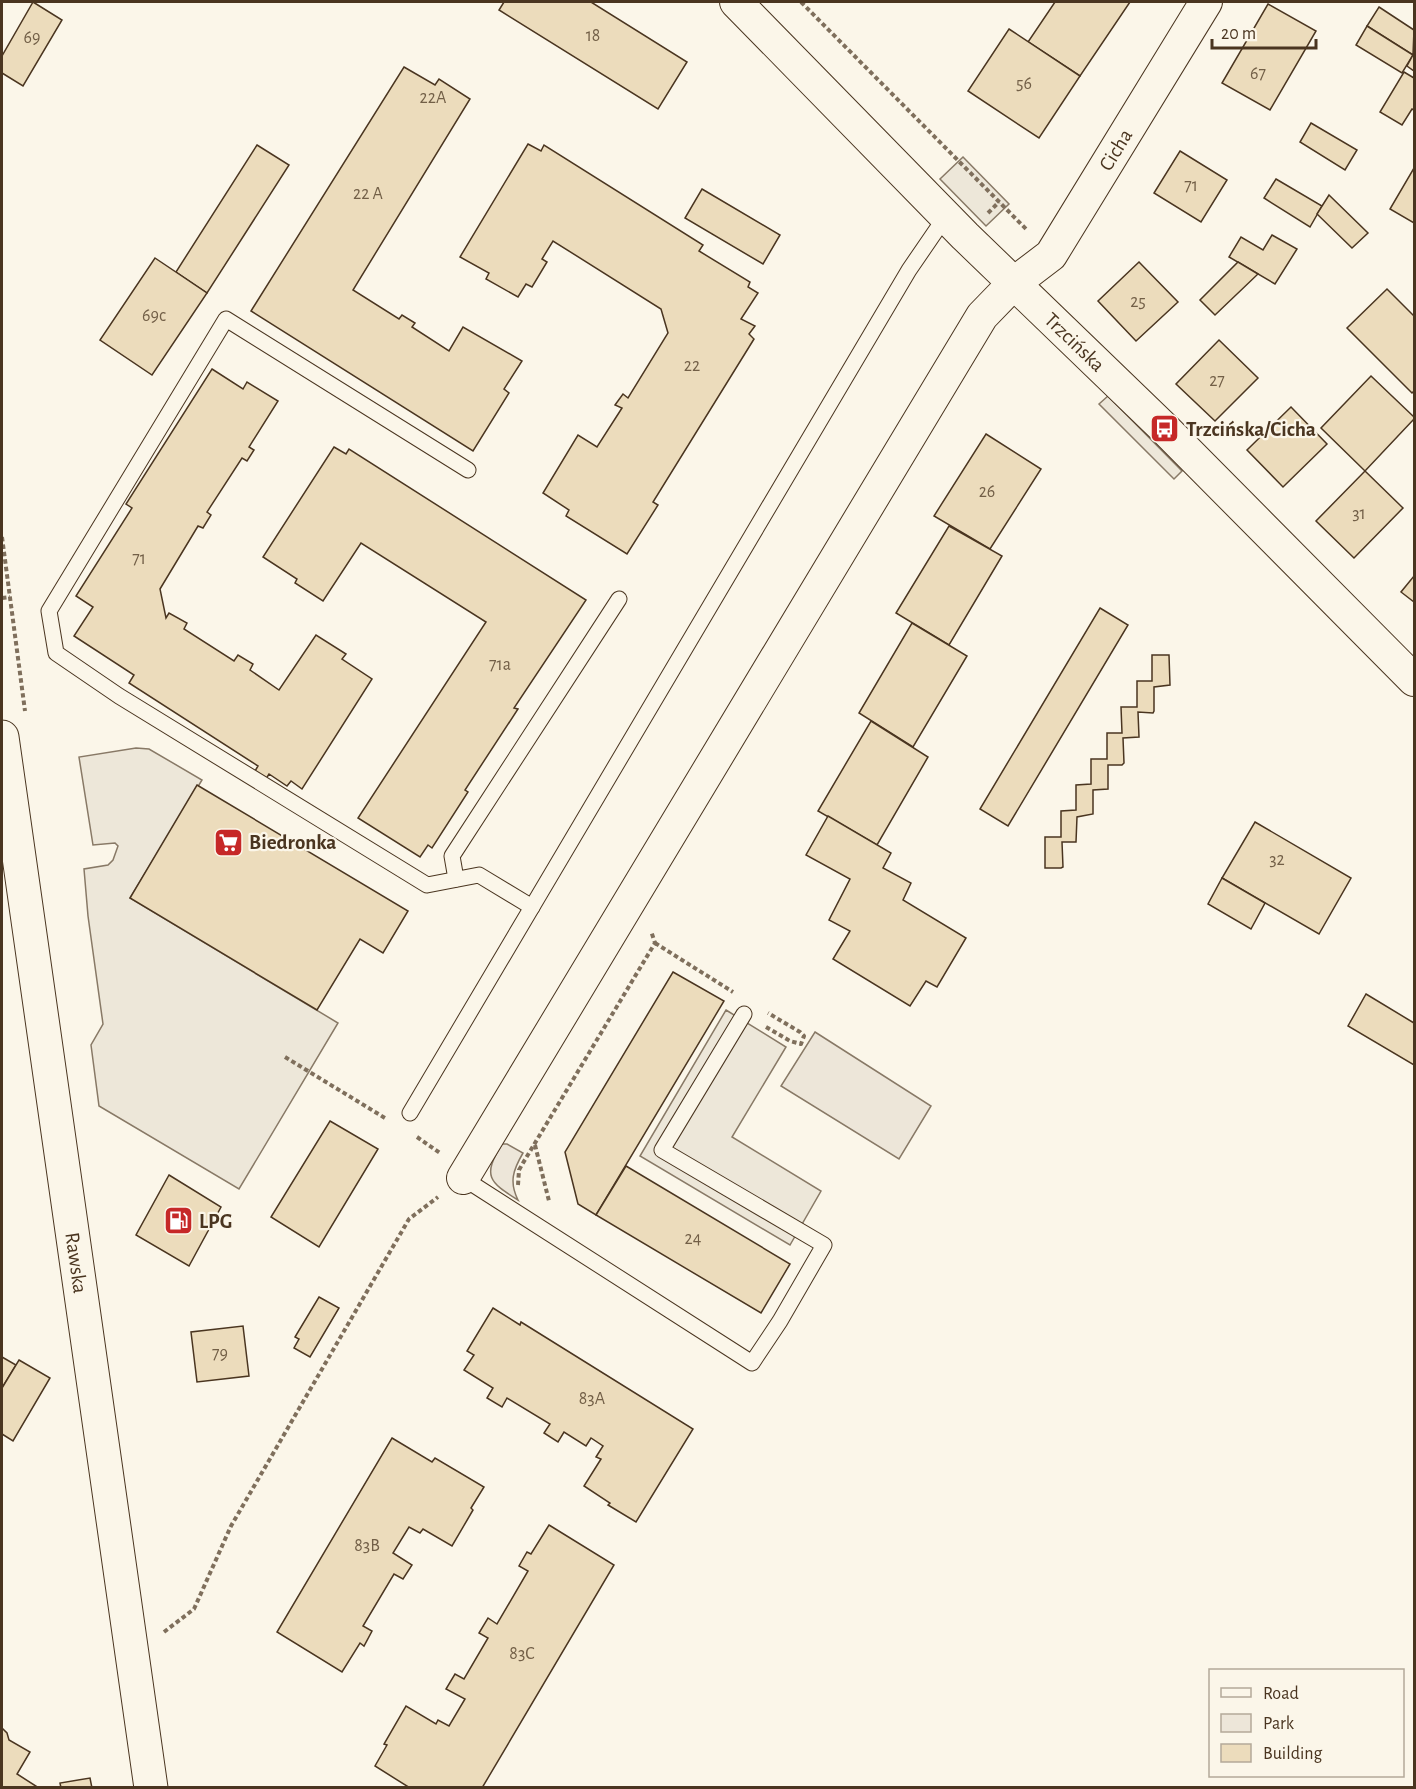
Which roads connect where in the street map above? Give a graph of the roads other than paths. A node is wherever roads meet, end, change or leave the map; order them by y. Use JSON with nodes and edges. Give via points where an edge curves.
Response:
{"nodes":[{"id":1,"x":736,"y":2,"type":"edge"},
{"id":2,"x":1206,"y":2,"type":"edge"},
{"id":3,"x":946,"y":216,"type":"junction"},
{"id":4,"x":1013,"y":284,"type":"junction"},
{"id":5,"x":468,"y":470,"type":"dead end"},
{"id":6,"x":619,"y":599,"type":"dead end"},
{"id":7,"x":1414,"y":680,"type":"edge"},
{"id":8,"x":2,"y":737,"type":"edge"},
{"id":9,"x":456,"y":879,"type":"junction"},
{"id":10,"x":532,"y":907,"type":"junction"},
{"id":11,"x":744,"y":1014,"type":"dead end"},
{"id":12,"x":410,"y":1113,"type":"dead end"},
{"id":13,"x":463,"y":1178,"type":"joint"},
{"id":14,"x":151,"y":1788,"type":"edge"}],
"edges":[{"from":1,"to":3,"type":"street","name":"Trzcińska"},
{"from":2,"to":4,"type":"street","name":"Cicha","via":[[1051,255]]},
{"from":3,"to":4,"type":"street","name":"Trzcińska"},
{"from":3,"to":10,"type":"lane","via":[[909,270]]},
{"from":4,"to":7,"type":"street","name":"Trzcińska","via":[[1165,429]]},
{"from":4,"to":13,"type":"street","name":"Cicha","via":[[982,316],[970,335]]},
{"from":5,"to":9,"type":"lane","via":[[226,319],[49,611],[56,653],[119,696],[427,885]]},
{"from":6,"to":9,"type":"lane","via":[[452,856]]},
{"from":8,"to":14,"type":"street","name":"Rawska"},
{"from":9,"to":10,"type":"lane","via":[[479,875]]},
{"from":10,"to":12,"type":"lane"},
{"from":11,"to":13,"type":"lane","via":[[662,1150],[824,1245],[752,1363]]}]}
